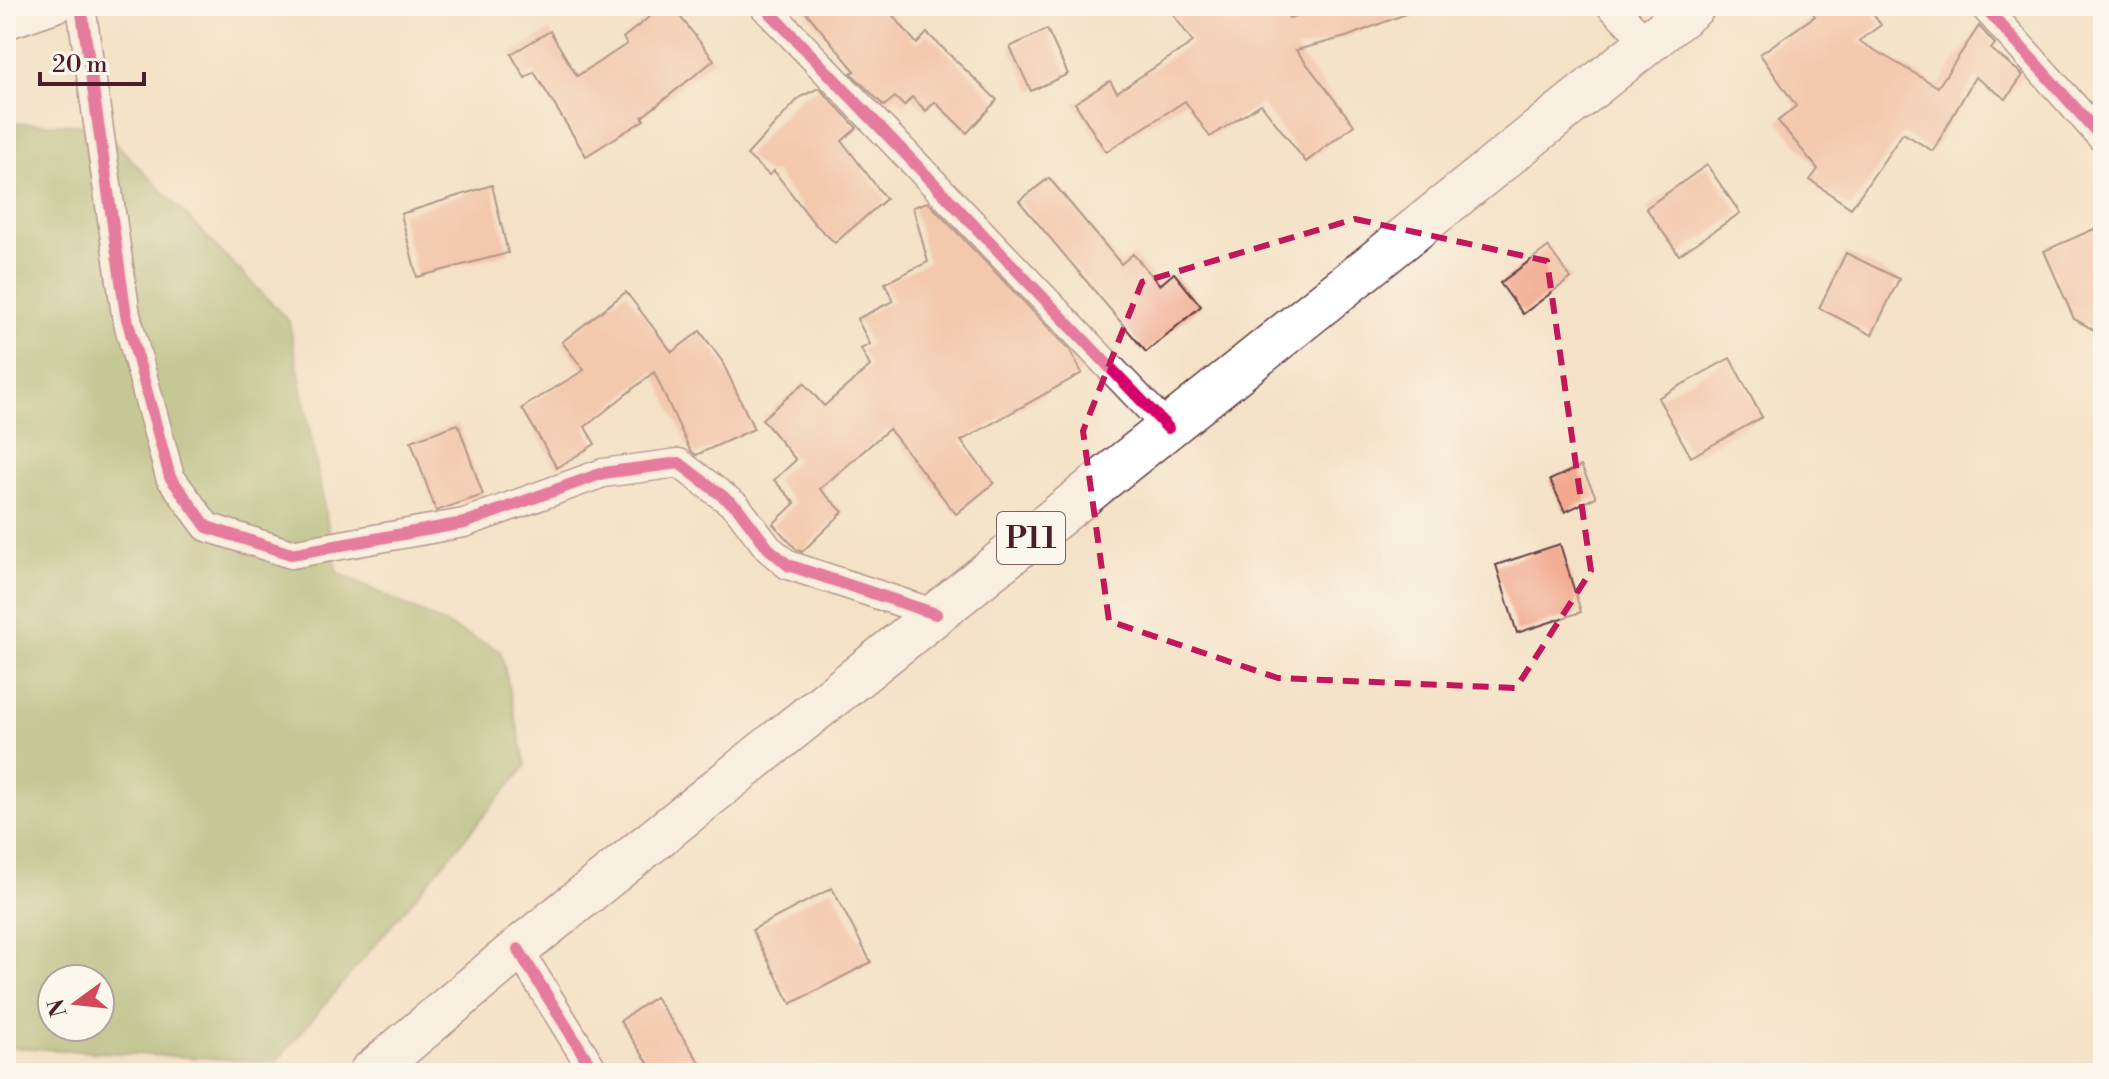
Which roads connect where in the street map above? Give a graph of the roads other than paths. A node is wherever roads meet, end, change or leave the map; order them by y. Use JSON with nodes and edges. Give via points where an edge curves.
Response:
{"nodes":[{"id":1,"x":61,"y":6,"type":"edge"},
{"id":2,"x":81,"y":6,"type":"edge"},
{"id":3,"x":764,"y":6,"type":"edge"},
{"id":4,"x":1611,"y":6,"type":"edge"},
{"id":5,"x":1694,"y":6,"type":"edge"},
{"id":6,"x":1984,"y":6,"type":"edge"},
{"id":7,"x":6,"y":25,"type":"edge"},
{"id":8,"x":1648,"y":42,"type":"junction"},
{"id":9,"x":2103,"y":139,"type":"edge"},
{"id":10,"x":1168,"y":428,"type":"junction"},
{"id":11,"x":936,"y":614,"type":"junction"},
{"id":12,"x":518,"y":949,"type":"junction"},
{"id":13,"x":370,"y":1073,"type":"edge"},
{"id":14,"x":595,"y":1073,"type":"edge"}],
"edges":[{"from":1,"to":7,"type":"street"},
{"from":2,"to":11,"type":"street","via":[[126,315],[170,477],[207,527],[291,554],[464,523],[603,473],[679,463],[737,507],[788,565]]},
{"from":3,"to":10,"type":"street"},
{"from":4,"to":8,"type":"street"},
{"from":5,"to":8,"type":"main road","number":"P11"},
{"from":6,"to":9,"type":"street"},
{"from":8,"to":10,"type":"main road","number":"P11"},
{"from":10,"to":11,"type":"main road","number":"P11"},
{"from":11,"to":12,"type":"main road","number":"P11"},
{"from":12,"to":13,"type":"main road","number":"P11"},
{"from":12,"to":14,"type":"street"}]}
